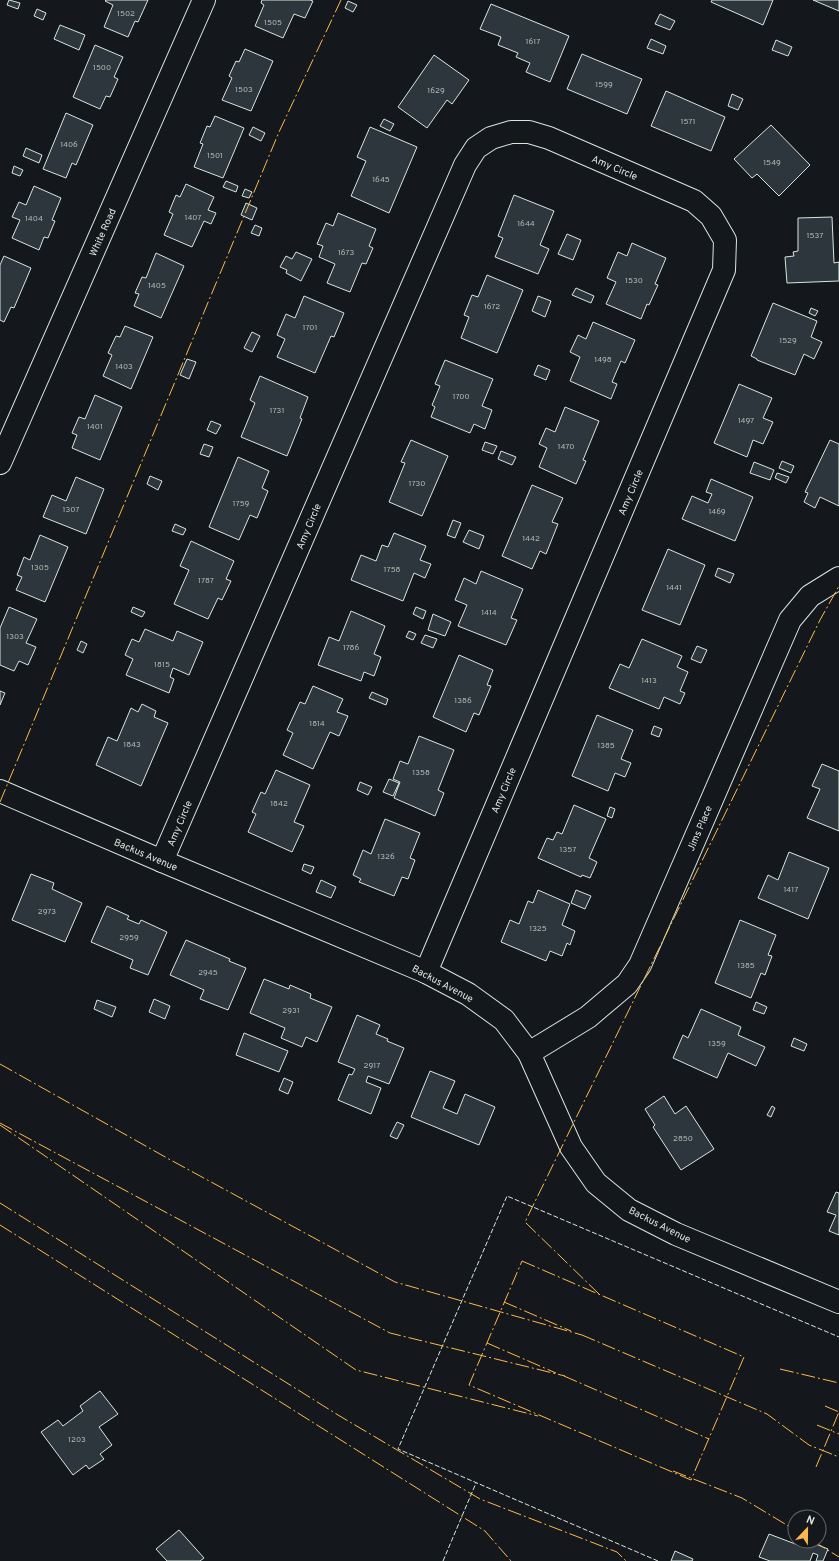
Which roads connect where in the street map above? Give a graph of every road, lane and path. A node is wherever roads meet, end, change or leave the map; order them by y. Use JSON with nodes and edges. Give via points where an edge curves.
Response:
{"nodes":[{"id":1,"x":204,"y":0,"type":"edge"},
{"id":2,"x":0,"y":463,"type":"edge"},
{"id":3,"x":839,"y":578,"type":"edge"},
{"id":4,"x":0,"y":791,"type":"edge"},
{"id":5,"x":162,"y":861,"type":"junction"},
{"id":6,"x":426,"y":972,"type":"junction"},
{"id":7,"x":529,"y":1053,"type":"junction"},
{"id":8,"x":839,"y":1302,"type":"edge"}],
"edges":[{"from":1,"to":2,"type":"street","name":"White Road"},
{"from":3,"to":7,"type":"street","name":"Jims Place","via":[[810,596],[790,620],[640,965],[627,984],[588,1017]]},
{"from":4,"to":5,"type":"street","name":"Backus Avenue"},
{"from":5,"to":6,"type":"street","name":"Backus Avenue"},
{"from":5,"to":6,"type":"street","name":"Amy Circle","via":[[465,165],[476,148],[491,138],[511,132],[529,132],[549,138],[694,201],[711,216],[725,240],[724,270]]},
{"from":6,"to":7,"type":"street","name":"Backus Avenue","via":[[468,994],[504,1020]]},
{"from":7,"to":8,"type":"street","name":"Backus Avenue","via":[[571,1147],[596,1183],[629,1210],[676,1234]]}]}
